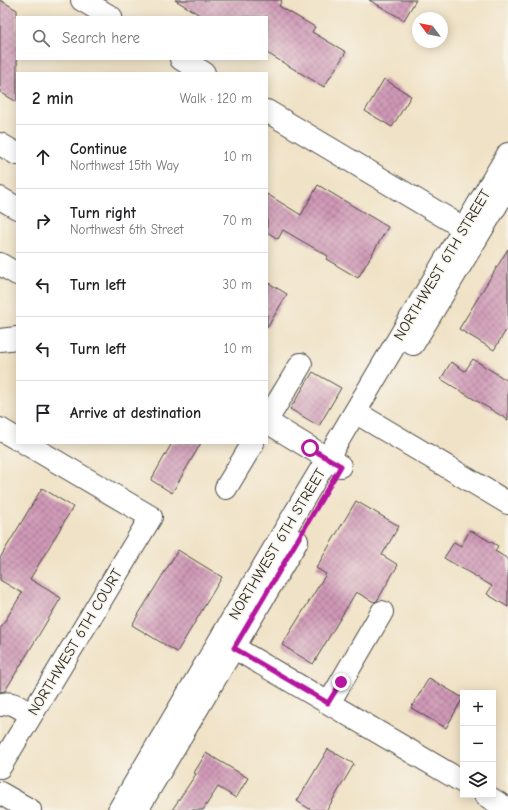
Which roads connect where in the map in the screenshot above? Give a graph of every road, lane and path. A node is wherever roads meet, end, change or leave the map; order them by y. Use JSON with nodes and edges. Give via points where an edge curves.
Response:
{"nodes":[{"id":1,"x":82,"y":0,"type":"edge"},
{"id":2,"x":109,"y":16,"type":"edge"},
{"id":3,"x":183,"y":60,"type":"edge"},
{"id":4,"x":202,"y":72,"type":"edge"},
{"id":5,"x":268,"y":112,"type":"edge"},
{"id":6,"x":0,"y":144,"type":"edge"},
{"id":7,"x":16,"y":153,"type":"edge"},
{"id":8,"x":508,"y":154,"type":"edge"},
{"id":9,"x":503,"y":187,"type":"edge"},
{"id":10,"x":0,"y":198,"type":"edge"},
{"id":11,"x":16,"y":207,"type":"edge"},
{"id":12,"x":471,"y":233,"type":"junction"},
{"id":13,"x":0,"y":264,"type":"edge"},
{"id":14,"x":16,"y":273,"type":"edge"},
{"id":15,"x":16,"y":338,"type":"edge"},
{"id":16,"x":0,"y":340,"type":"edge"},
{"id":17,"x":301,"y":364,"type":"dead end"},
{"id":18,"x":361,"y":416,"type":"junction"},
{"id":19,"x":268,"y":419,"type":"edge"},
{"id":20,"x":268,"y":422,"type":"edge"},
{"id":21,"x":0,"y":429,"type":"edge"},
{"id":22,"x":16,"y":438,"type":"edge"},
{"id":23,"x":27,"y":444,"type":"edge"},
{"id":24,"x":252,"y":444,"type":"edge"},
{"id":25,"x":334,"y":462,"type":"junction"},
{"id":26,"x":226,"y":488,"type":"dead end"},
{"id":27,"x":508,"y":503,"type":"edge"},
{"id":28,"x":382,"y":612,"type":"dead end"},
{"id":29,"x":227,"y":644,"type":"junction"},
{"id":30,"x":328,"y":703,"type":"junction"},
{"id":31,"x":0,"y":705,"type":"edge"},
{"id":32,"x":31,"y":714,"type":"junction"},
{"id":33,"x":0,"y":767,"type":"edge"},
{"id":34,"x":460,"y":780,"type":"edge"},
{"id":35,"x":0,"y":793,"type":"edge"},
{"id":36,"x":490,"y":798,"type":"edge"},
{"id":37,"x":508,"y":809,"type":"edge"},
{"id":38,"x":30,"y":810,"type":"edge"},
{"id":39,"x":119,"y":810,"type":"edge"},
{"id":40,"x":137,"y":810,"type":"edge"}],
"edges":[{"from":1,"to":2,"type":"street"},
{"from":3,"to":4,"type":"street"},
{"from":5,"to":12,"type":"street"},
{"from":6,"to":7,"type":"street"},
{"from":8,"to":9,"type":"street","name":"NORTHWEST 6TH STREET"},
{"from":9,"to":12,"type":"street","name":"NORTHWEST 6TH STREET"},
{"from":10,"to":11,"type":"street"},
{"from":12,"to":18,"type":"street","name":"NORTHWEST 6TH STREET"},
{"from":13,"to":14,"type":"street"},
{"from":15,"to":16,"type":"street"},
{"from":17,"to":19,"type":"street"},
{"from":18,"to":25,"type":"street","name":"NORTHWEST 6TH STREET"},
{"from":18,"to":27,"type":"street"},
{"from":20,"to":25,"type":"street"},
{"from":21,"to":22,"type":"street"},
{"from":23,"to":32,"type":"street","name":"NORTHWEST 6TH COURT","via":[[151,517]]},
{"from":24,"to":26,"type":"street"},
{"from":25,"to":29,"type":"street","name":"NORTHWEST 6TH STREET"},
{"from":28,"to":30,"type":"street"},
{"from":29,"to":30,"type":"street"},
{"from":29,"to":39,"type":"street","name":"NORTHWEST 6TH STREET"},
{"from":29,"to":40,"type":"street","name":"NORTHWEST 6TH STREET"},
{"from":30,"to":34,"type":"street"},
{"from":31,"to":32,"type":"street","via":[[12,703]]},
{"from":32,"to":33,"type":"street","name":"NORTHWEST 6TH COURT"},
{"from":35,"to":38,"type":"street"},
{"from":36,"to":37,"type":"street"}]}
